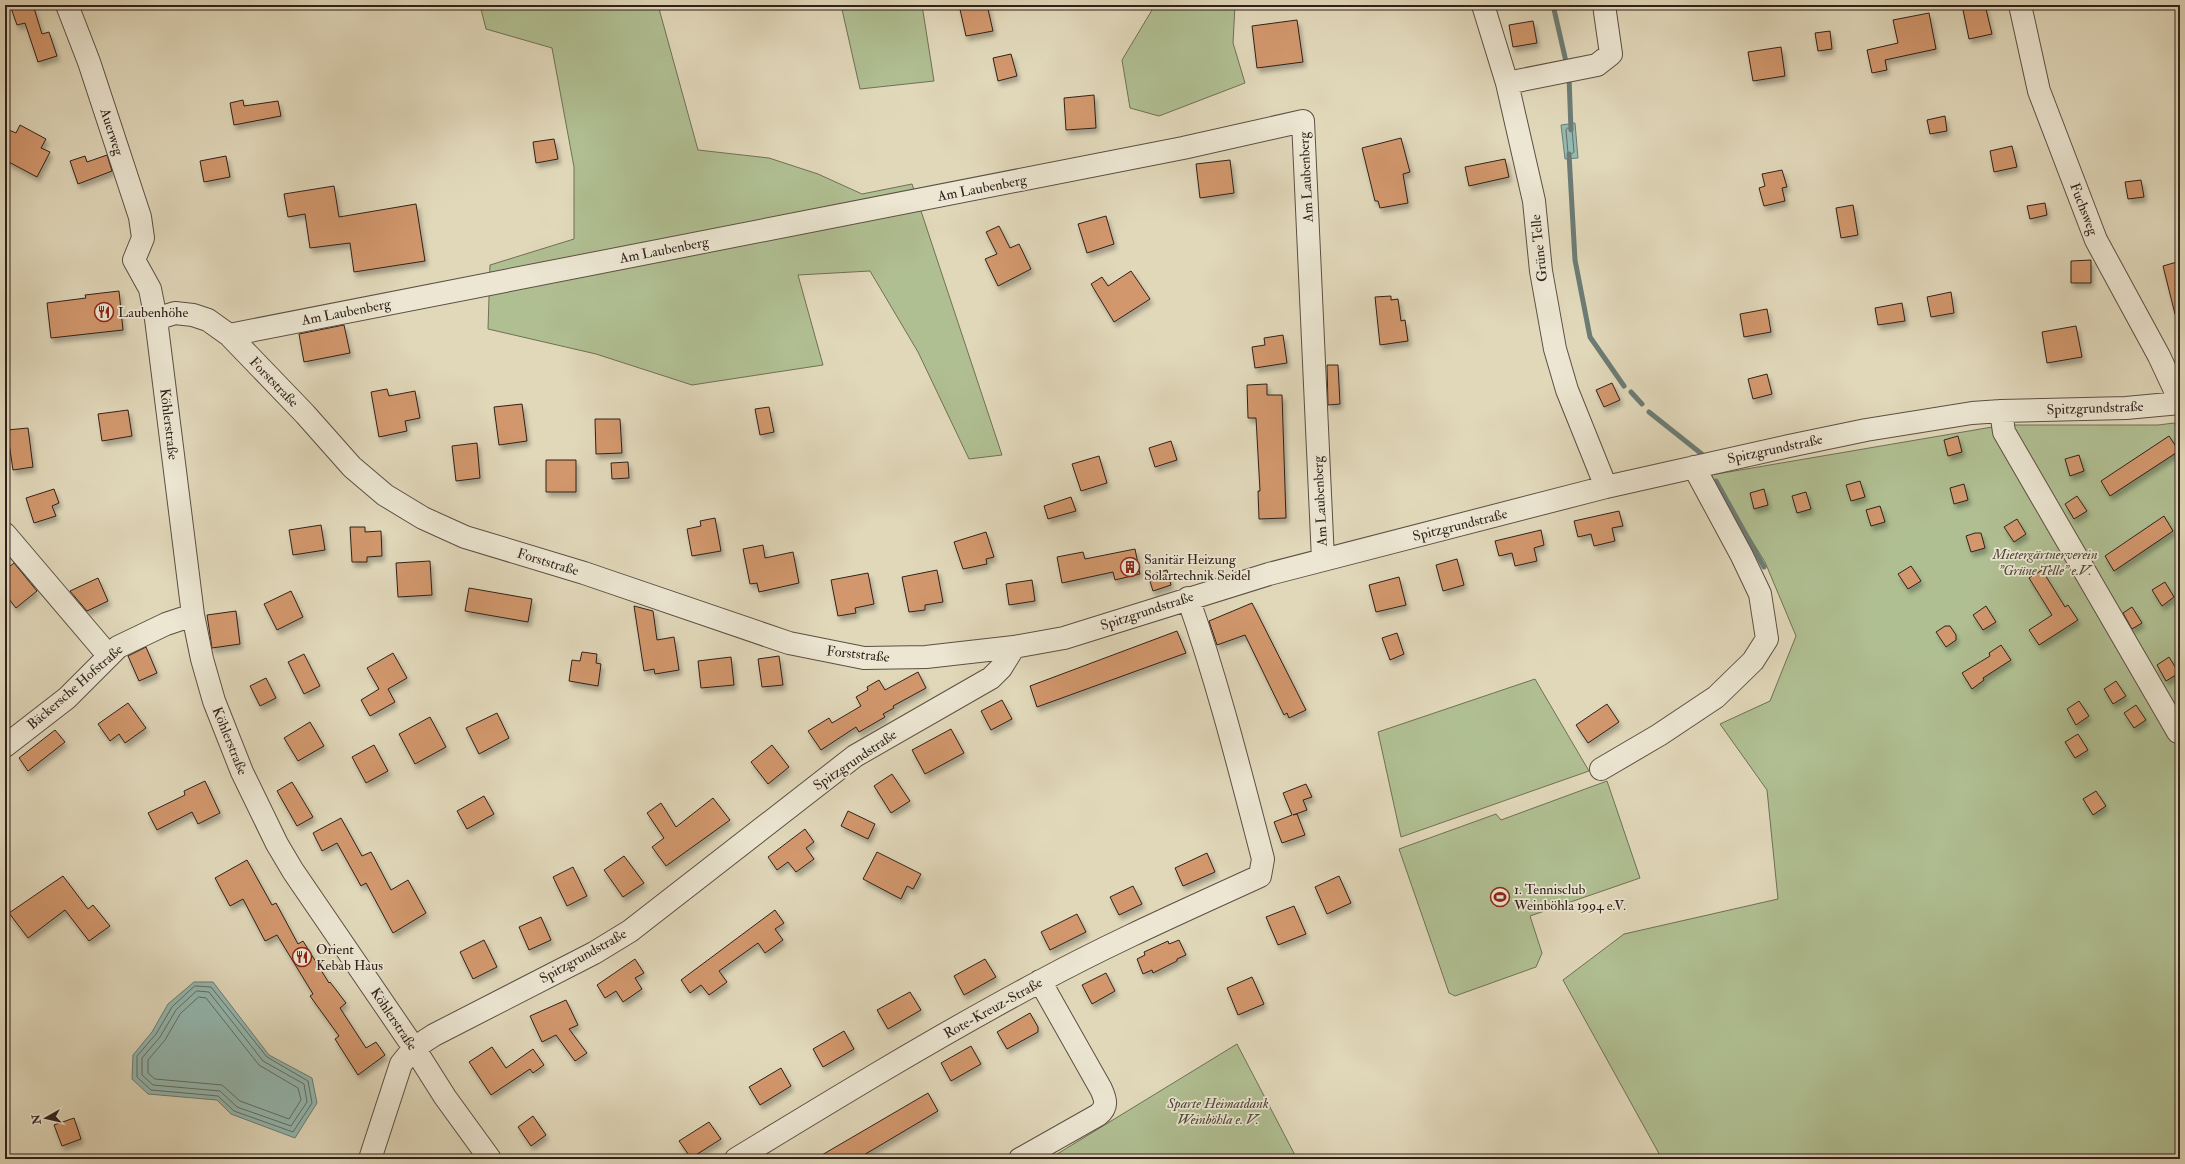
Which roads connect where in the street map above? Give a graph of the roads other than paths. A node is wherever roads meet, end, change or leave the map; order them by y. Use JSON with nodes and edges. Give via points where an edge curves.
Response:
{"nodes":[{"id":1,"x":67,"y":5,"type":"edge"},
{"id":2,"x":1483,"y":5,"type":"edge"},
{"id":3,"x":1604,"y":5,"type":"edge"},
{"id":4,"x":2020,"y":5,"type":"edge"},
{"id":5,"x":1507,"y":83,"type":"junction"},
{"id":6,"x":134,"y":260,"type":"joint"},
{"id":7,"x":156,"y":319,"type":"junction"},
{"id":8,"x":228,"y":335,"type":"junction"},
{"id":9,"x":2180,"y":402,"type":"edge"},
{"id":10,"x":2001,"y":411,"type":"junction"},
{"id":11,"x":1694,"y":467,"type":"junction"},
{"id":12,"x":1606,"y":487,"type":"junction"},
{"id":13,"x":5,"y":534,"type":"edge"},
{"id":14,"x":1323,"y":560,"type":"junction"},
{"id":15,"x":1188,"y":598,"type":"junction"},
{"id":16,"x":193,"y":616,"type":"junction"},
{"id":17,"x":1014,"y":647,"type":"junction"},
{"id":18,"x":108,"y":655,"type":"junction"},
{"id":19,"x":2178,"y":732,"type":"dead end"},
{"id":20,"x":5,"y":746,"type":"edge"},
{"id":21,"x":1601,"y":769,"type":"dead end"},
{"id":22,"x":1040,"y":981,"type":"junction"},
{"id":23,"x":414,"y":1048,"type":"junction"},
{"id":24,"x":370,"y":1159,"type":"edge"},
{"id":25,"x":490,"y":1159,"type":"edge"},
{"id":26,"x":736,"y":1159,"type":"edge"},
{"id":27,"x":1020,"y":1159,"type":"edge"}],
"edges":[{"from":1,"to":6,"type":"street","name":"Auerweg","via":[[89,62],[140,217],[143,238]]},
{"from":2,"to":5,"type":"street","name":"Grüne Telle"},
{"from":3,"to":5,"type":"street","via":[[1611,54],[1598,65]]},
{"from":4,"to":9,"type":"street","name":"Fuchsweg","via":[[2039,91],[2096,240],[2159,356]]},
{"from":5,"to":12,"type":"street","name":"Grüne Telle","via":[[1534,201],[1541,271],[1555,349],[1567,390]]},
{"from":6,"to":7,"type":"street","name":"Köhlerstraße","via":[[150,289]]},
{"from":7,"to":8,"type":"street","name":"Forststraße","via":[[175,313],[193,314],[208,320]]},
{"from":7,"to":16,"type":"street","name":"Köhlerstraße"},
{"from":8,"to":14,"type":"street","name":"Am Laubenberg","via":[[1183,148],[1303,121]]},
{"from":8,"to":17,"type":"street","name":"Forststraße","via":[[305,414],[352,467],[385,495],[422,518],[446,529],[807,648],[864,658],[905,659]]},
{"from":9,"to":10,"type":"street","name":"Spitzgrundstraße","via":[[2126,408]]},
{"from":10,"to":11,"type":"street","name":"Spitzgrundstraße","via":[[1874,429]]},
{"from":10,"to":19,"type":"street","via":[[2004,432]]},
{"from":11,"to":12,"type":"street","name":"Spitzgrundstraße"},
{"from":11,"to":21,"type":"street","via":[[1760,594],[1767,639],[1753,661],[1716,696],[1659,735]]},
{"from":12,"to":14,"type":"street","name":"Spitzgrundstraße"},
{"from":13,"to":18,"type":"street"},
{"from":14,"to":15,"type":"street","name":"Spitzgrundstraße"},
{"from":15,"to":17,"type":"street","name":"Spitzgrundstraße","via":[[1064,638]]},
{"from":15,"to":22,"type":"street","name":"Rote-Kreuz-Straße","via":[[1234,746],[1263,858],[1260,876]]},
{"from":16,"to":18,"type":"street","name":"Bäckersche Hofstraße","via":[[166,624],[118,647]]},
{"from":16,"to":23,"type":"street","name":"Köhlerstraße","via":[[214,701],[242,772],[277,844],[293,872]]},
{"from":17,"to":23,"type":"street","name":"Spitzgrundstraße","via":[[1001,668],[990,678],[854,756],[630,930],[594,953],[434,1035]]},
{"from":18,"to":20,"type":"street","name":"Bäckersche Hofstraße","via":[[67,698]]},
{"from":22,"to":26,"type":"street","name":"Rote-Kreuz-Straße","via":[[887,1068]]},
{"from":22,"to":27,"type":"street","via":[[1101,1089],[1106,1104],[1104,1111],[1098,1115]]},
{"from":23,"to":24,"type":"street","name":"Spitzgrundstraße","via":[[401,1064]]},
{"from":23,"to":25,"type":"street","name":"Köhlerstraße","via":[[445,1097]]}]}
